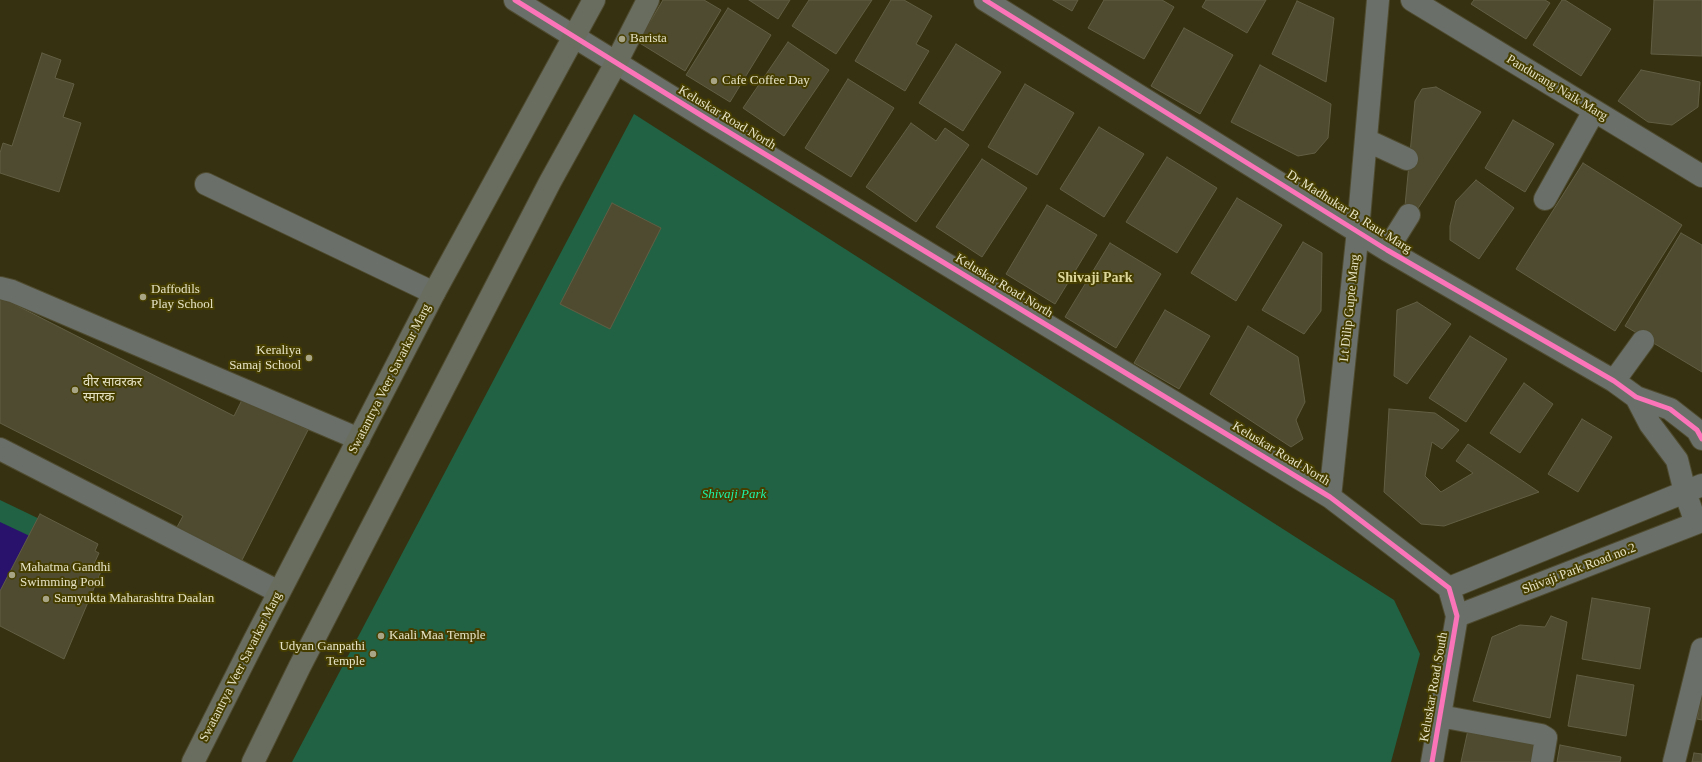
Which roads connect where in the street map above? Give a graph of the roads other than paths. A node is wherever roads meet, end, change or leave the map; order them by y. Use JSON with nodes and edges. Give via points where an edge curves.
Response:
{"nodes":[{"id":1,"x":515,"y":0,"type":"edge"},
{"id":2,"x":594,"y":0,"type":"edge"},
{"id":3,"x":648,"y":0,"type":"edge"},
{"id":4,"x":985,"y":0,"type":"edge"},
{"id":5,"x":1378,"y":0,"type":"edge"},
{"id":6,"x":1412,"y":0,"type":"edge"},
{"id":7,"x":575,"y":36,"type":"junction"},
{"id":8,"x":616,"y":63,"type":"junction"},
{"id":9,"x":1594,"y":111,"type":"junction"},
{"id":10,"x":1366,"y":140,"type":"junction"},
{"id":11,"x":1407,"y":159,"type":"dead end"},
{"id":12,"x":1702,"y":176,"type":"edge"},
{"id":13,"x":206,"y":184,"type":"dead end"},
{"id":14,"x":1545,"y":199,"type":"dead end"},
{"id":15,"x":1409,"y":215,"type":"dead end"},
{"id":16,"x":1358,"y":230,"type":"junction"},
{"id":17,"x":1387,"y":250,"type":"junction"},
{"id":18,"x":0,"y":288,"type":"edge"},
{"id":19,"x":434,"y":293,"type":"junction"},
{"id":20,"x":1643,"y":341,"type":"dead end"},
{"id":21,"x":1614,"y":381,"type":"junction"},
{"id":22,"x":1636,"y":397,"type":"junction"},
{"id":23,"x":1700,"y":430,"type":"edge"},
{"id":24,"x":359,"y":439,"type":"junction"},
{"id":25,"x":0,"y":449,"type":"edge"},
{"id":26,"x":1676,"y":460,"type":"junction"},
{"id":27,"x":1693,"y":488,"type":"edge"},
{"id":28,"x":1330,"y":497,"type":"junction"},
{"id":29,"x":1699,"y":522,"type":"edge"},
{"id":30,"x":1448,"y":588,"type":"junction"},
{"id":31,"x":279,"y":592,"type":"junction"},
{"id":32,"x":1457,"y":616,"type":"junction"},
{"id":33,"x":1702,"y":649,"type":"edge"},
{"id":34,"x":1440,"y":716,"type":"junction"},
{"id":35,"x":193,"y":762,"type":"edge"},
{"id":36,"x":253,"y":762,"type":"edge"},
{"id":37,"x":1432,"y":762,"type":"edge"},
{"id":38,"x":1542,"y":762,"type":"edge"},
{"id":39,"x":1674,"y":762,"type":"edge"}],
"edges":[{"from":1,"to":7,"type":"street","name":"Keluskar Road North"},
{"from":2,"to":7,"type":"main road","name":"Swatantrya Veer Savarkar Marg"},
{"from":3,"to":8,"type":"main road"},
{"from":4,"to":16,"type":"street","name":"Dr Madhukar B. Raut Marg"},
{"from":5,"to":10,"type":"street","name":"Lt Dilip Gupte Marg"},
{"from":6,"to":9,"type":"street","name":"Pandurang Naik Marg"},
{"from":7,"to":8,"type":"street","name":"Keluskar Road North"},
{"from":7,"to":19,"type":"main road","name":"Swatantrya Veer Savarkar Marg"},
{"from":8,"to":28,"type":"street","name":"Keluskar Road North"},
{"from":8,"to":36,"type":"main road","via":[[550,182]]},
{"from":9,"to":12,"type":"street","name":"Pandurang Naik Marg"},
{"from":9,"to":14,"type":"street"},
{"from":10,"to":11,"type":"street"},
{"from":10,"to":16,"type":"street","name":"Lt Dilip Gupte Marg"},
{"from":13,"to":19,"type":"street"},
{"from":15,"to":17,"type":"street"},
{"from":16,"to":17,"type":"street","name":"Dr Madhukar B. Raut Marg"},
{"from":16,"to":28,"type":"street","name":"Lt Dilip Gupte Marg"},
{"from":17,"to":21,"type":"street","name":"Dr Madhukar B. Raut Marg"},
{"from":18,"to":24,"type":"street","via":[[20,294]]},
{"from":19,"to":24,"type":"main road","name":"Swatantrya Veer Savarkar Marg"},
{"from":20,"to":21,"type":"street"},
{"from":21,"to":22,"type":"street","name":"Dr Madhukar B. Raut Marg"},
{"from":22,"to":23,"type":"street","name":"Dr Madhukar B. Raut Marg","via":[[1670,409]]},
{"from":22,"to":26,"type":"street","via":[[1650,424]]},
{"from":23,"to":26,"type":"street"},
{"from":24,"to":31,"type":"main road","name":"Swatantrya Veer Savarkar Marg"},
{"from":25,"to":31,"type":"street"},
{"from":26,"to":27,"type":"street"},
{"from":27,"to":29,"type":"street"},
{"from":27,"to":30,"type":"street"},
{"from":28,"to":30,"type":"street","name":"Keluskar Road North"},
{"from":29,"to":32,"type":"street","name":"Shivaji Park Road no.2"},
{"from":30,"to":32,"type":"street"},
{"from":31,"to":35,"type":"main road","name":"Swatantrya Veer Savarkar Marg"},
{"from":32,"to":34,"type":"street","name":"Keluskar Road South"},
{"from":33,"to":39,"type":"street"},
{"from":34,"to":37,"type":"street","name":"Keluskar Road South"},
{"from":34,"to":38,"type":"street","via":[[1541,735],[1546,738]]}]}
